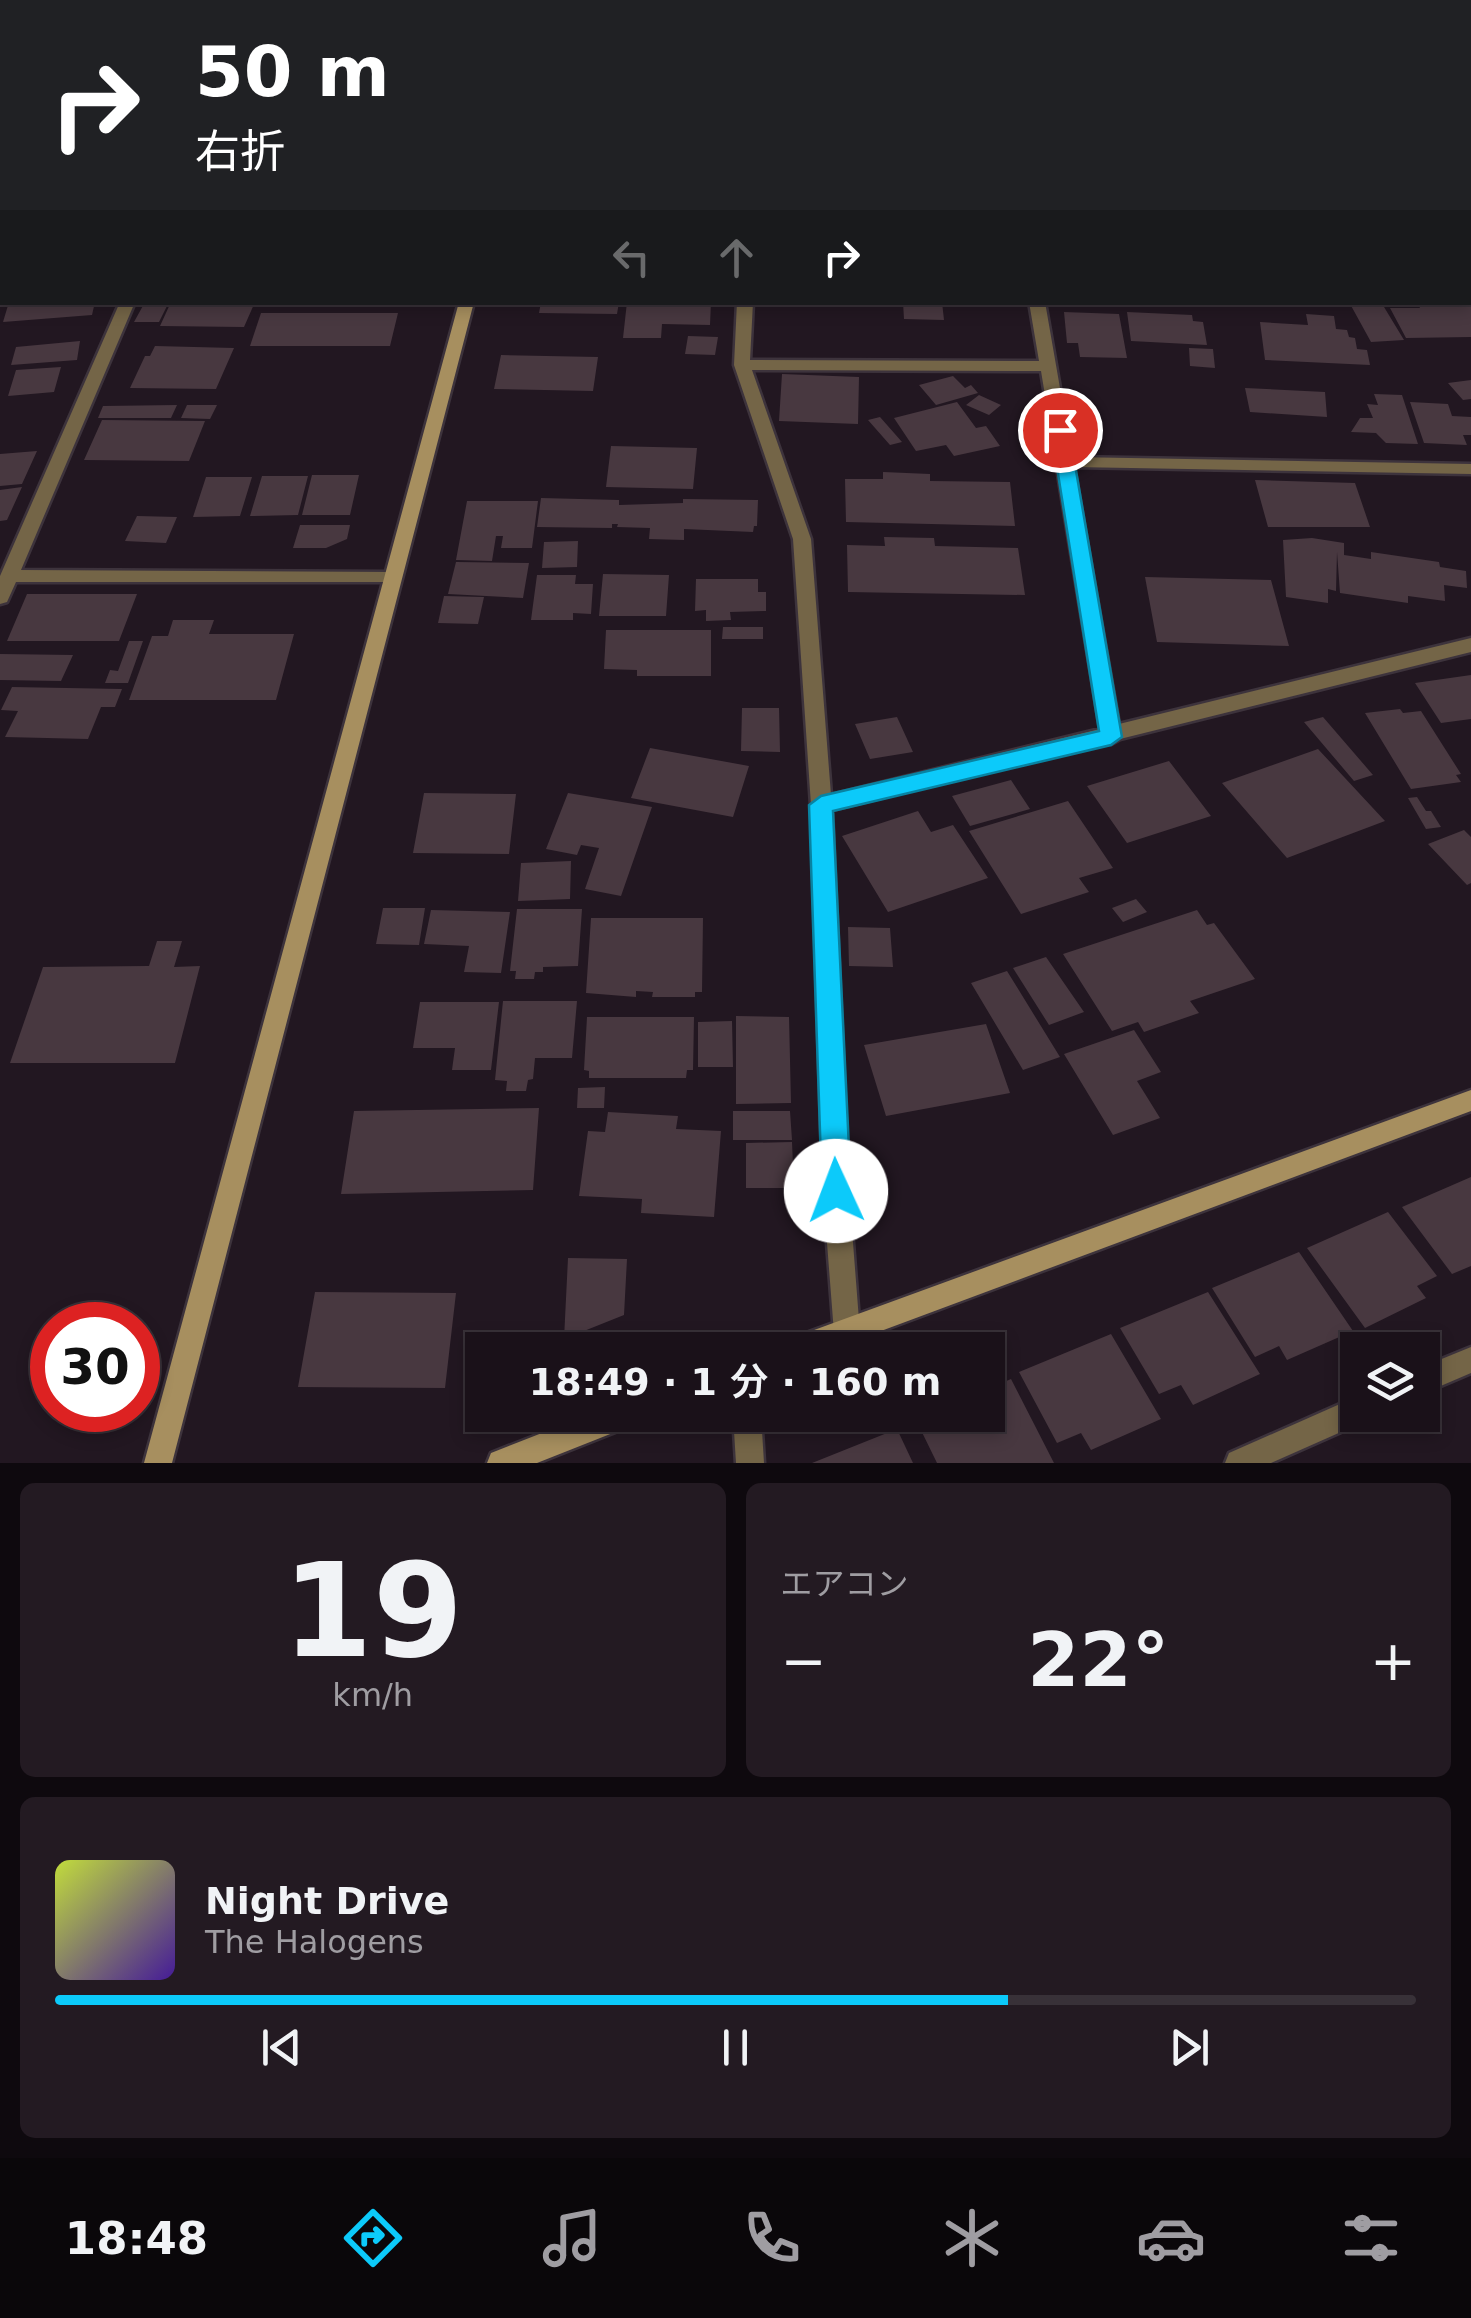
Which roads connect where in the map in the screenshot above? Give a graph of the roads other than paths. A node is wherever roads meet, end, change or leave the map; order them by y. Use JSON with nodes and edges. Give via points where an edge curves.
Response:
{"nodes":[{"id":1,"x":127,"y":305,"type":"edge"},
{"id":2,"x":466,"y":305,"type":"edge"},
{"id":3,"x":745,"y":305,"type":"edge"},
{"id":4,"x":1038,"y":305,"type":"edge"},
{"id":5,"x":742,"y":366,"type":"junction"},
{"id":6,"x":1048,"y":366,"type":"junction"},
{"id":7,"x":1066,"y":462,"type":"junction"},
{"id":8,"x":1471,"y":469,"type":"edge"},
{"id":9,"x":9,"y":576,"type":"junction"},
{"id":10,"x":391,"y":578,"type":"junction"},
{"id":11,"x":0,"y":598,"type":"edge"},
{"id":12,"x":1471,"y":645,"type":"edge"},
{"id":13,"x":1111,"y":737,"type":"junction"},
{"id":14,"x":821,"y":805,"type":"junction"},
{"id":15,"x":1471,"y":1100,"type":"edge"},
{"id":16,"x":847,"y":1332,"type":"joint"},
{"id":17,"x":1471,"y":1360,"type":"edge"},
{"id":18,"x":1440,"y":1374,"type":"edge"},
{"id":19,"x":1340,"y":1418,"type":"edge"},
{"id":20,"x":579,"y":1432,"type":"edge"},
{"id":21,"x":748,"y":1432,"type":"edge"},
{"id":22,"x":158,"y":1463,"type":"edge"},
{"id":23,"x":501,"y":1463,"type":"edge"},
{"id":24,"x":750,"y":1463,"type":"edge"},
{"id":25,"x":1238,"y":1463,"type":"edge"}],
"edges":[{"from":1,"to":9,"type":"street"},
{"from":2,"to":10,"type":"street"},
{"from":3,"to":5,"type":"street"},
{"from":4,"to":6,"type":"street"},
{"from":5,"to":6,"type":"street"},
{"from":5,"to":14,"type":"street","via":[[802,539]]},
{"from":6,"to":7,"type":"street"},
{"from":7,"to":8,"type":"street"},
{"from":7,"to":13,"type":"street"},
{"from":9,"to":10,"type":"street"},
{"from":9,"to":11,"type":"street"},
{"from":10,"to":22,"type":"street"},
{"from":12,"to":13,"type":"street"},
{"from":13,"to":14,"type":"street"},
{"from":14,"to":16,"type":"street"},
{"from":15,"to":16,"type":"street"},
{"from":17,"to":18,"type":"street"},
{"from":19,"to":25,"type":"street"},
{"from":20,"to":23,"type":"street"},
{"from":21,"to":24,"type":"street"}]}
